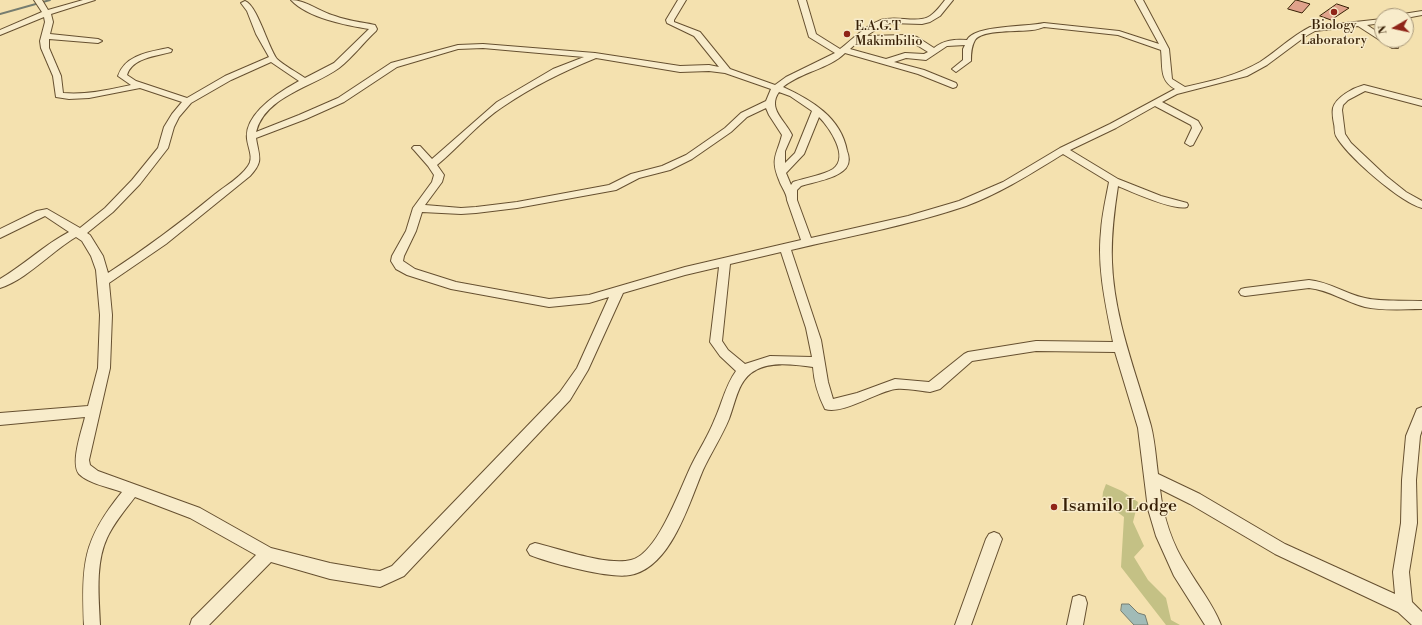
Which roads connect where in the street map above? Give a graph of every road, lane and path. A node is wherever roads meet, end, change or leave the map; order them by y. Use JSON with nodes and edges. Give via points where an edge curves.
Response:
{"nodes":[{"id":1,"x":38,"y":0,"type":"edge"},
{"id":2,"x":91,"y":0,"type":"edge"},
{"id":3,"x":256,"y":0,"type":"edge"},
{"id":4,"x":295,"y":0,"type":"edge"},
{"id":5,"x":682,"y":0,"type":"edge"},
{"id":6,"x":802,"y":0,"type":"edge"},
{"id":7,"x":949,"y":0,"type":"edge"},
{"id":8,"x":1139,"y":0,"type":"edge"},
{"id":9,"x":242,"y":1,"type":"edge"},
{"id":10,"x":46,"y":13,"type":"junction"},
{"id":11,"x":1374,"y":23,"type":"edge"},
{"id":12,"x":1362,"y":25,"type":"junction"},
{"id":13,"x":0,"y":33,"type":"edge"},
{"id":14,"x":1374,"y":33,"type":"edge"},
{"id":15,"x":45,"y":36,"type":"junction"},
{"id":16,"x":858,"y":39,"type":"junction"},
{"id":17,"x":98,"y":41,"type":"dead end"},
{"id":18,"x":969,"y":43,"type":"junction"},
{"id":19,"x":1165,"y":49,"type":"junction"},
{"id":20,"x":168,"y":50,"type":"dead end"},
{"id":21,"x":842,"y":51,"type":"junction"},
{"id":22,"x":933,"y":51,"type":"junction"},
{"id":23,"x":595,"y":55,"type":"junction"},
{"id":24,"x":715,"y":57,"type":"junction"},
{"id":25,"x":272,"y":60,"type":"junction"},
{"id":26,"x":886,"y":62,"type":"junction"},
{"id":27,"x":709,"y":68,"type":"junction"},
{"id":28,"x":956,"y":69,"type":"dead end"},
{"id":29,"x":727,"y":71,"type":"junction"},
{"id":30,"x":304,"y":82,"type":"junction"},
{"id":31,"x":953,"y":85,"type":"dead end"},
{"id":32,"x":139,"y":86,"type":"junction"},
{"id":33,"x":778,"y":88,"type":"junction"},
{"id":34,"x":1182,"y":89,"type":"junction"},
{"id":35,"x":188,"y":101,"type":"junction"},
{"id":36,"x":769,"y":103,"type":"junction"},
{"id":37,"x":1156,"y":103,"type":"junction"},
{"id":38,"x":1422,"y":103,"type":"edge"},
{"id":39,"x":816,"y":110,"type":"junction"},
{"id":40,"x":251,"y":137,"type":"junction"},
{"id":41,"x":1190,"y":143,"type":"dead end"},
{"id":42,"x":417,"y":148,"type":"dead end"},
{"id":43,"x":1063,"y":150,"type":"junction"},
{"id":44,"x":432,"y":164,"type":"junction"},
{"id":45,"x":781,"y":173,"type":"junction"},
{"id":46,"x":1114,"y":181,"type":"junction"},
{"id":47,"x":791,"y":194,"type":"junction"},
{"id":48,"x":1183,"y":205,"type":"dead end"},
{"id":49,"x":1422,"y":205,"type":"edge"},
{"id":50,"x":418,"y":208,"type":"junction"},
{"id":51,"x":79,"y":232,"type":"junction"},
{"id":52,"x":0,"y":234,"type":"edge"},
{"id":53,"x":807,"y":242,"type":"junction"},
{"id":54,"x":785,"y":247,"type":"junction"},
{"id":55,"x":725,"y":262,"type":"junction"},
{"id":56,"x":103,"y":281,"type":"junction"},
{"id":57,"x":0,"y":284,"type":"edge"},
{"id":58,"x":618,"y":291,"type":"junction"},
{"id":59,"x":1245,"y":292,"type":"dead end"},
{"id":60,"x":1422,"y":305,"type":"edge"},
{"id":61,"x":1120,"y":347,"type":"junction"},
{"id":62,"x":819,"y":362,"type":"junction"},
{"id":63,"x":744,"y":370,"type":"junction"},
{"id":64,"x":94,"y":411,"type":"junction"},
{"id":65,"x":1422,"y":413,"type":"edge"},
{"id":66,"x":0,"y":419,"type":"edge"},
{"id":67,"x":1152,"y":479,"type":"junction"},
{"id":68,"x":133,"y":489,"type":"junction"},
{"id":69,"x":994,"y":539,"type":"dead end"},
{"id":70,"x":535,"y":550,"type":"dead end"},
{"id":71,"x":268,"y":554,"type":"junction"},
{"id":72,"x":1079,"y":603,"type":"dead end"},
{"id":73,"x":1404,"y":606,"type":"junction"},
{"id":74,"x":1422,"y":623,"type":"edge"},
{"id":75,"x":92,"y":625,"type":"edge"},
{"id":76,"x":198,"y":625,"type":"edge"},
{"id":77,"x":963,"y":625,"type":"edge"},
{"id":78,"x":1075,"y":625,"type":"edge"},
{"id":79,"x":1213,"y":625,"type":"edge"}],
"edges":[{"from":1,"to":10,"type":"street"},
{"from":2,"to":10,"type":"street"},
{"from":3,"to":9,"type":"street"},
{"from":4,"to":30,"type":"street","via":[[337,21],[373,28],[338,64]]},
{"from":5,"to":24,"type":"street","via":[[671,15],[671,23],[697,34]]},
{"from":6,"to":21,"type":"street","via":[[814,38]]},
{"from":7,"to":16,"type":"street","via":[[926,21],[891,20],[879,24]]},
{"from":8,"to":19,"type":"street"},
{"from":9,"to":25,"type":"street","via":[[251,10]]},
{"from":10,"to":13,"type":"street"},
{"from":10,"to":15,"type":"street","via":[[49,22]]},
{"from":11,"to":12,"type":"street"},
{"from":12,"to":14,"type":"street"},
{"from":12,"to":34,"type":"street","via":[[1313,29],[1244,74]]},
{"from":15,"to":17,"type":"street"},
{"from":15,"to":32,"type":"street","via":[[45,48],[57,76],[59,96],[72,97]]},
{"from":16,"to":21,"type":"street"},
{"from":16,"to":22,"type":"street","via":[[914,39]]},
{"from":18,"to":19,"type":"street","via":[[980,33],[1048,24],[1119,33]]},
{"from":18,"to":22,"type":"street","via":[[949,43]]},
{"from":18,"to":28,"type":"street","via":[[967,61]]},
{"from":19,"to":34,"type":"street","via":[[1168,79],[1170,83]]},
{"from":20,"to":32,"type":"street","via":[[126,66],[122,76]]},
{"from":21,"to":26,"type":"street"},
{"from":21,"to":33,"type":"street","via":[[813,69],[789,79]]},
{"from":22,"to":26,"type":"street","via":[[926,57],[905,55]]},
{"from":23,"to":27,"type":"street","via":[[680,69]]},
{"from":23,"to":40,"type":"street","via":[[483,46],[458,47],[386,68],[342,99]]},
{"from":23,"to":44,"type":"street","via":[[556,71],[500,104]]},
{"from":24,"to":27,"type":"street"},
{"from":24,"to":29,"type":"street"},
{"from":25,"to":30,"type":"street"},
{"from":25,"to":35,"type":"street","via":[[228,78]]},
{"from":26,"to":31,"type":"street"},
{"from":27,"to":29,"type":"street"},
{"from":29,"to":33,"type":"street"},
{"from":30,"to":40,"type":"street","via":[[259,116],[253,124]]},
{"from":32,"to":35,"type":"street"},
{"from":33,"to":36,"type":"street"},
{"from":33,"to":39,"type":"street","via":[[805,101]]},
{"from":34,"to":37,"type":"street"},
{"from":35,"to":51,"type":"street","via":[[169,127],[163,148],[136,182],[109,210]]},
{"from":36,"to":45,"type":"street","via":[[773,116],[786,131],[787,136],[780,153]]},
{"from":36,"to":50,"type":"street","via":[[744,115],[728,130],[690,157],[666,168],[634,176],[612,188],[476,210]]},
{"from":37,"to":41,"type":"street","via":[[1195,123],[1197,128]]},
{"from":37,"to":43,"type":"street"},
{"from":38,"to":49,"type":"street","via":[[1364,88],[1345,98],[1338,104],[1337,110],[1340,134],[1347,145],[1402,194]]},
{"from":39,"to":45,"type":"street","via":[[799,154]]},
{"from":39,"to":47,"type":"street","via":[[832,125],[838,135],[844,158],[842,166],[835,172],[797,184]]},
{"from":40,"to":56,"type":"street","via":[[256,157],[251,168],[168,237]]},
{"from":42,"to":44,"type":"street"},
{"from":43,"to":46,"type":"street"},
{"from":43,"to":53,"type":"street","via":[[1007,184],[963,203],[909,219]]},
{"from":44,"to":50,"type":"street","via":[[439,175],[438,182]]},
{"from":45,"to":47,"type":"street","via":[[782,180]]},
{"from":46,"to":48,"type":"street"},
{"from":46,"to":61,"type":"street","via":[[1106,232],[1106,263]]},
{"from":47,"to":53,"type":"street"},
{"from":50,"to":58,"type":"street","via":[[411,231],[398,256],[400,266],[412,272],[456,286],[548,303],[589,299]]},
{"from":51,"to":52,"type":"street","via":[[47,212]]},
{"from":51,"to":56,"type":"street","via":[[97,256]]},
{"from":51,"to":57,"type":"street","via":[[57,243],[19,273]]},
{"from":53,"to":54,"type":"street"},
{"from":54,"to":55,"type":"street"},
{"from":54,"to":62,"type":"street"},
{"from":55,"to":58,"type":"street"},
{"from":55,"to":63,"type":"street","via":[[716,342],[724,353]]},
{"from":56,"to":64,"type":"street","via":[[106,315],[104,368]]},
{"from":58,"to":71,"type":"street","via":[[582,370],[565,396],[398,571],[380,579],[371,578],[330,571]]},
{"from":59,"to":60,"type":"street","via":[[1309,284],[1321,285],[1348,298],[1367,303]]},
{"from":61,"to":62,"type":"street","via":[[1036,346],[988,353],[968,357],[930,387],[895,384],[852,400],[830,405],[821,386]]},
{"from":61,"to":67,"type":"street","via":[[1145,428]]},
{"from":62,"to":63,"type":"street","via":[[772,361],[756,364]]},
{"from":63,"to":70,"type":"street","via":[[678,513],[647,561],[632,568],[617,568]]},
{"from":64,"to":66,"type":"street"},
{"from":64,"to":68,"type":"street","via":[[82,460],[84,469],[93,475]]},
{"from":65,"to":73,"type":"street","via":[[1413,436],[1409,523],[1401,572]]},
{"from":67,"to":73,"type":"street","via":[[1195,499],[1280,549]]},
{"from":67,"to":79,"type":"street","via":[[1155,509],[1164,536],[1180,572]]},
{"from":68,"to":71,"type":"street","via":[[195,513]]},
{"from":68,"to":75,"type":"street","via":[[107,523],[97,542],[93,561]]},
{"from":69,"to":77,"type":"street"},
{"from":71,"to":76,"type":"street"},
{"from":72,"to":78,"type":"street"},
{"from":73,"to":74,"type":"street"}]}
